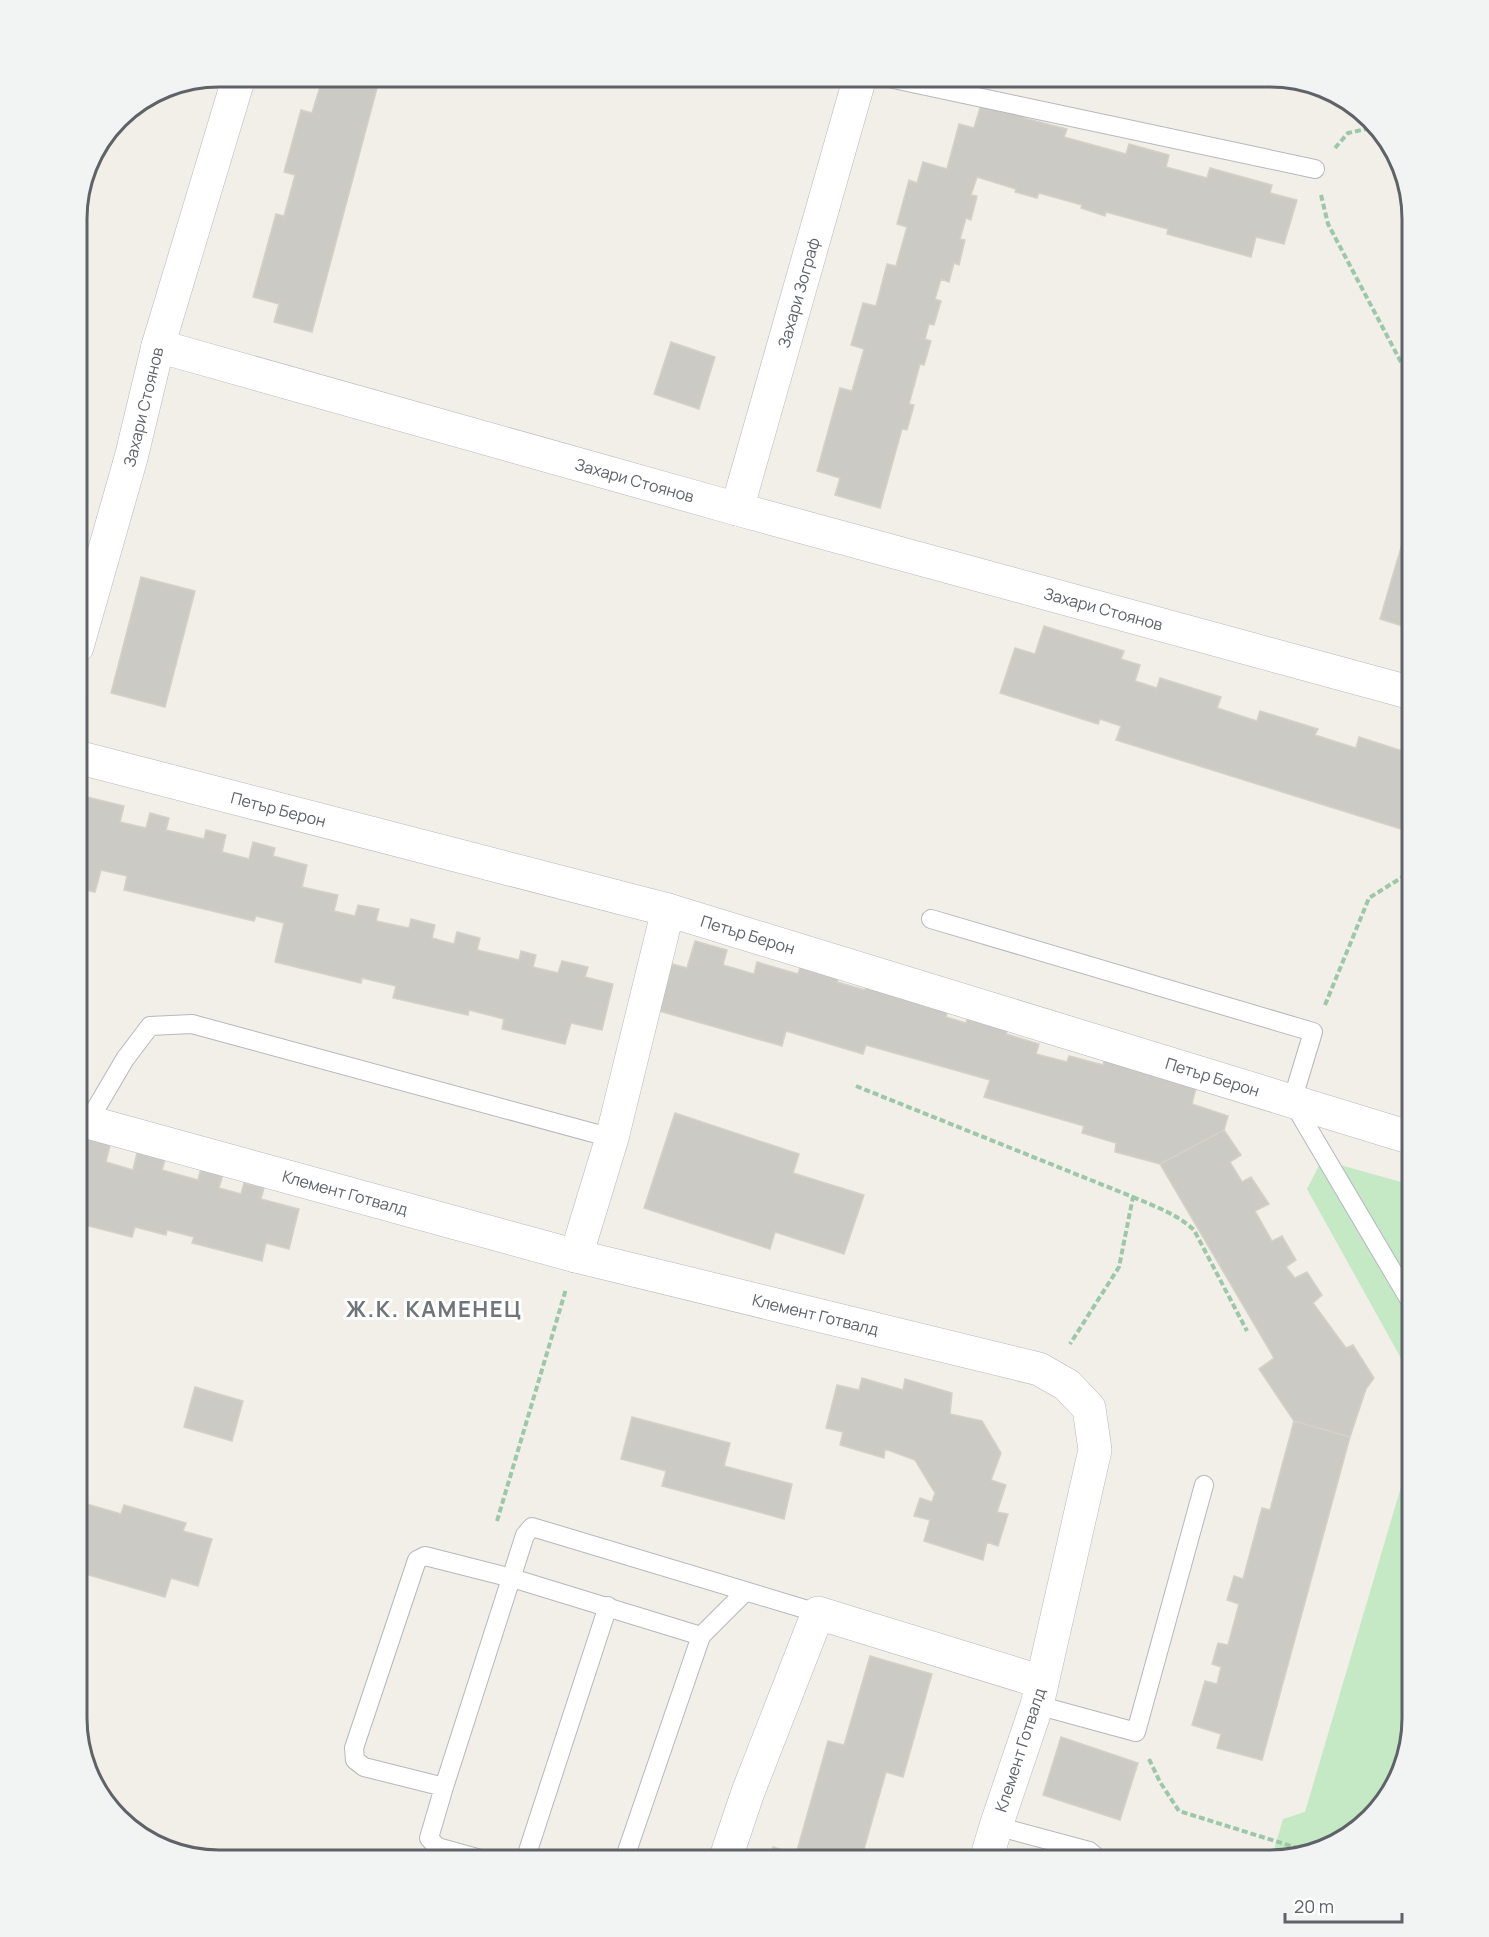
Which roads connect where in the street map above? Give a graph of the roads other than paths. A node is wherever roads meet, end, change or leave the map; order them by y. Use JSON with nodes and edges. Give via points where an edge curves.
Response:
{"nodes":[{"id":1,"x":236,"y":87,"type":"edge"},
{"id":2,"x":857,"y":87,"type":"edge"},
{"id":3,"x":931,"y":87,"type":"edge"},
{"id":4,"x":1316,"y":169,"type":"road end"},
{"id":5,"x":158,"y":346,"type":"junction"},
{"id":6,"x":737,"y":509,"type":"junction"},
{"id":7,"x":87,"y":612,"type":"edge"},
{"id":8,"x":1402,"y":690,"type":"edge"},
{"id":9,"x":87,"y":760,"type":"edge"},
{"id":10,"x":668,"y":910,"type":"junction"},
{"id":11,"x":931,"y":919,"type":"dead end"},
{"id":12,"x":1292,"y":1101,"type":"junction"},
{"id":13,"x":87,"y":1113,"type":"edge"},
{"id":14,"x":87,"y":1121,"type":"edge"},
{"id":15,"x":1402,"y":1135,"type":"edge"},
{"id":16,"x":612,"y":1138,"type":"junction"},
{"id":17,"x":576,"y":1256,"type":"junction"},
{"id":18,"x":1402,"y":1286,"type":"edge"},
{"id":19,"x":1204,"y":1485,"type":"dead end"},
{"id":20,"x":512,"y":1578,"type":"junction"},
{"id":21,"x":746,"y":1591,"type":"junction"},
{"id":22,"x":608,"y":1606,"type":"junction"},
{"id":23,"x":818,"y":1612,"type":"junction"},
{"id":24,"x":701,"y":1636,"type":"junction"},
{"id":25,"x":1040,"y":1694,"type":"junction"},
{"id":26,"x":444,"y":1787,"type":"junction"},
{"id":27,"x":996,"y":1826,"type":"junction"},
{"id":28,"x":450,"y":1850,"type":"edge"},
{"id":29,"x":528,"y":1850,"type":"edge"},
{"id":30,"x":627,"y":1850,"type":"edge"},
{"id":31,"x":728,"y":1850,"type":"edge"},
{"id":32,"x":989,"y":1850,"type":"edge"},
{"id":33,"x":1085,"y":1850,"type":"edge"}],
"edges":[{"from":1,"to":5,"type":"street"},
{"from":2,"to":6,"type":"street","name":"Захари Зограф"},
{"from":3,"to":4,"type":"lane"},
{"from":5,"to":6,"type":"street","name":"Захари Стоянов"},
{"from":5,"to":7,"type":"street","name":"Захари Стоянов"},
{"from":6,"to":8,"type":"street","name":"Захари Стоянов"},
{"from":9,"to":10,"type":"street","name":"Петър Берон"},
{"from":10,"to":12,"type":"street","name":"Петър Берон"},
{"from":10,"to":16,"type":"street"},
{"from":11,"to":12,"type":"lane","via":[[1314,1032]]},
{"from":12,"to":15,"type":"street","name":"Петър Берон"},
{"from":12,"to":18,"type":"lane"},
{"from":13,"to":16,"type":"lane","via":[[150,1026],[192,1024]]},
{"from":14,"to":17,"type":"street","name":"Клемент Готвалд"},
{"from":16,"to":17,"type":"street"},
{"from":17,"to":25,"type":"street","name":"Клемент Готвалд","via":[[1039,1369],[1067,1385],[1089,1408],[1095,1450]]},
{"from":19,"to":25,"type":"lane","via":[[1136,1732]]},
{"from":20,"to":21,"type":"lane","via":[[525,1534],[532,1527]]},
{"from":20,"to":22,"type":"lane"},
{"from":20,"to":26,"type":"lane"},
{"from":20,"to":26,"type":"lane","via":[[425,1556],[417,1560],[354,1748],[355,1760],[364,1767]]},
{"from":21,"to":23,"type":"lane"},
{"from":21,"to":24,"type":"lane"},
{"from":22,"to":24,"type":"lane"},
{"from":22,"to":29,"type":"lane"},
{"from":23,"to":25,"type":"street"},
{"from":23,"to":31,"type":"street"},
{"from":24,"to":30,"type":"lane"},
{"from":25,"to":27,"type":"street","name":"Клемент Готвалд"},
{"from":26,"to":28,"type":"lane","via":[[429,1838],[436,1846]]},
{"from":27,"to":32,"type":"street","name":"Клемент Готвалд"},
{"from":27,"to":33,"type":"lane"}]}
